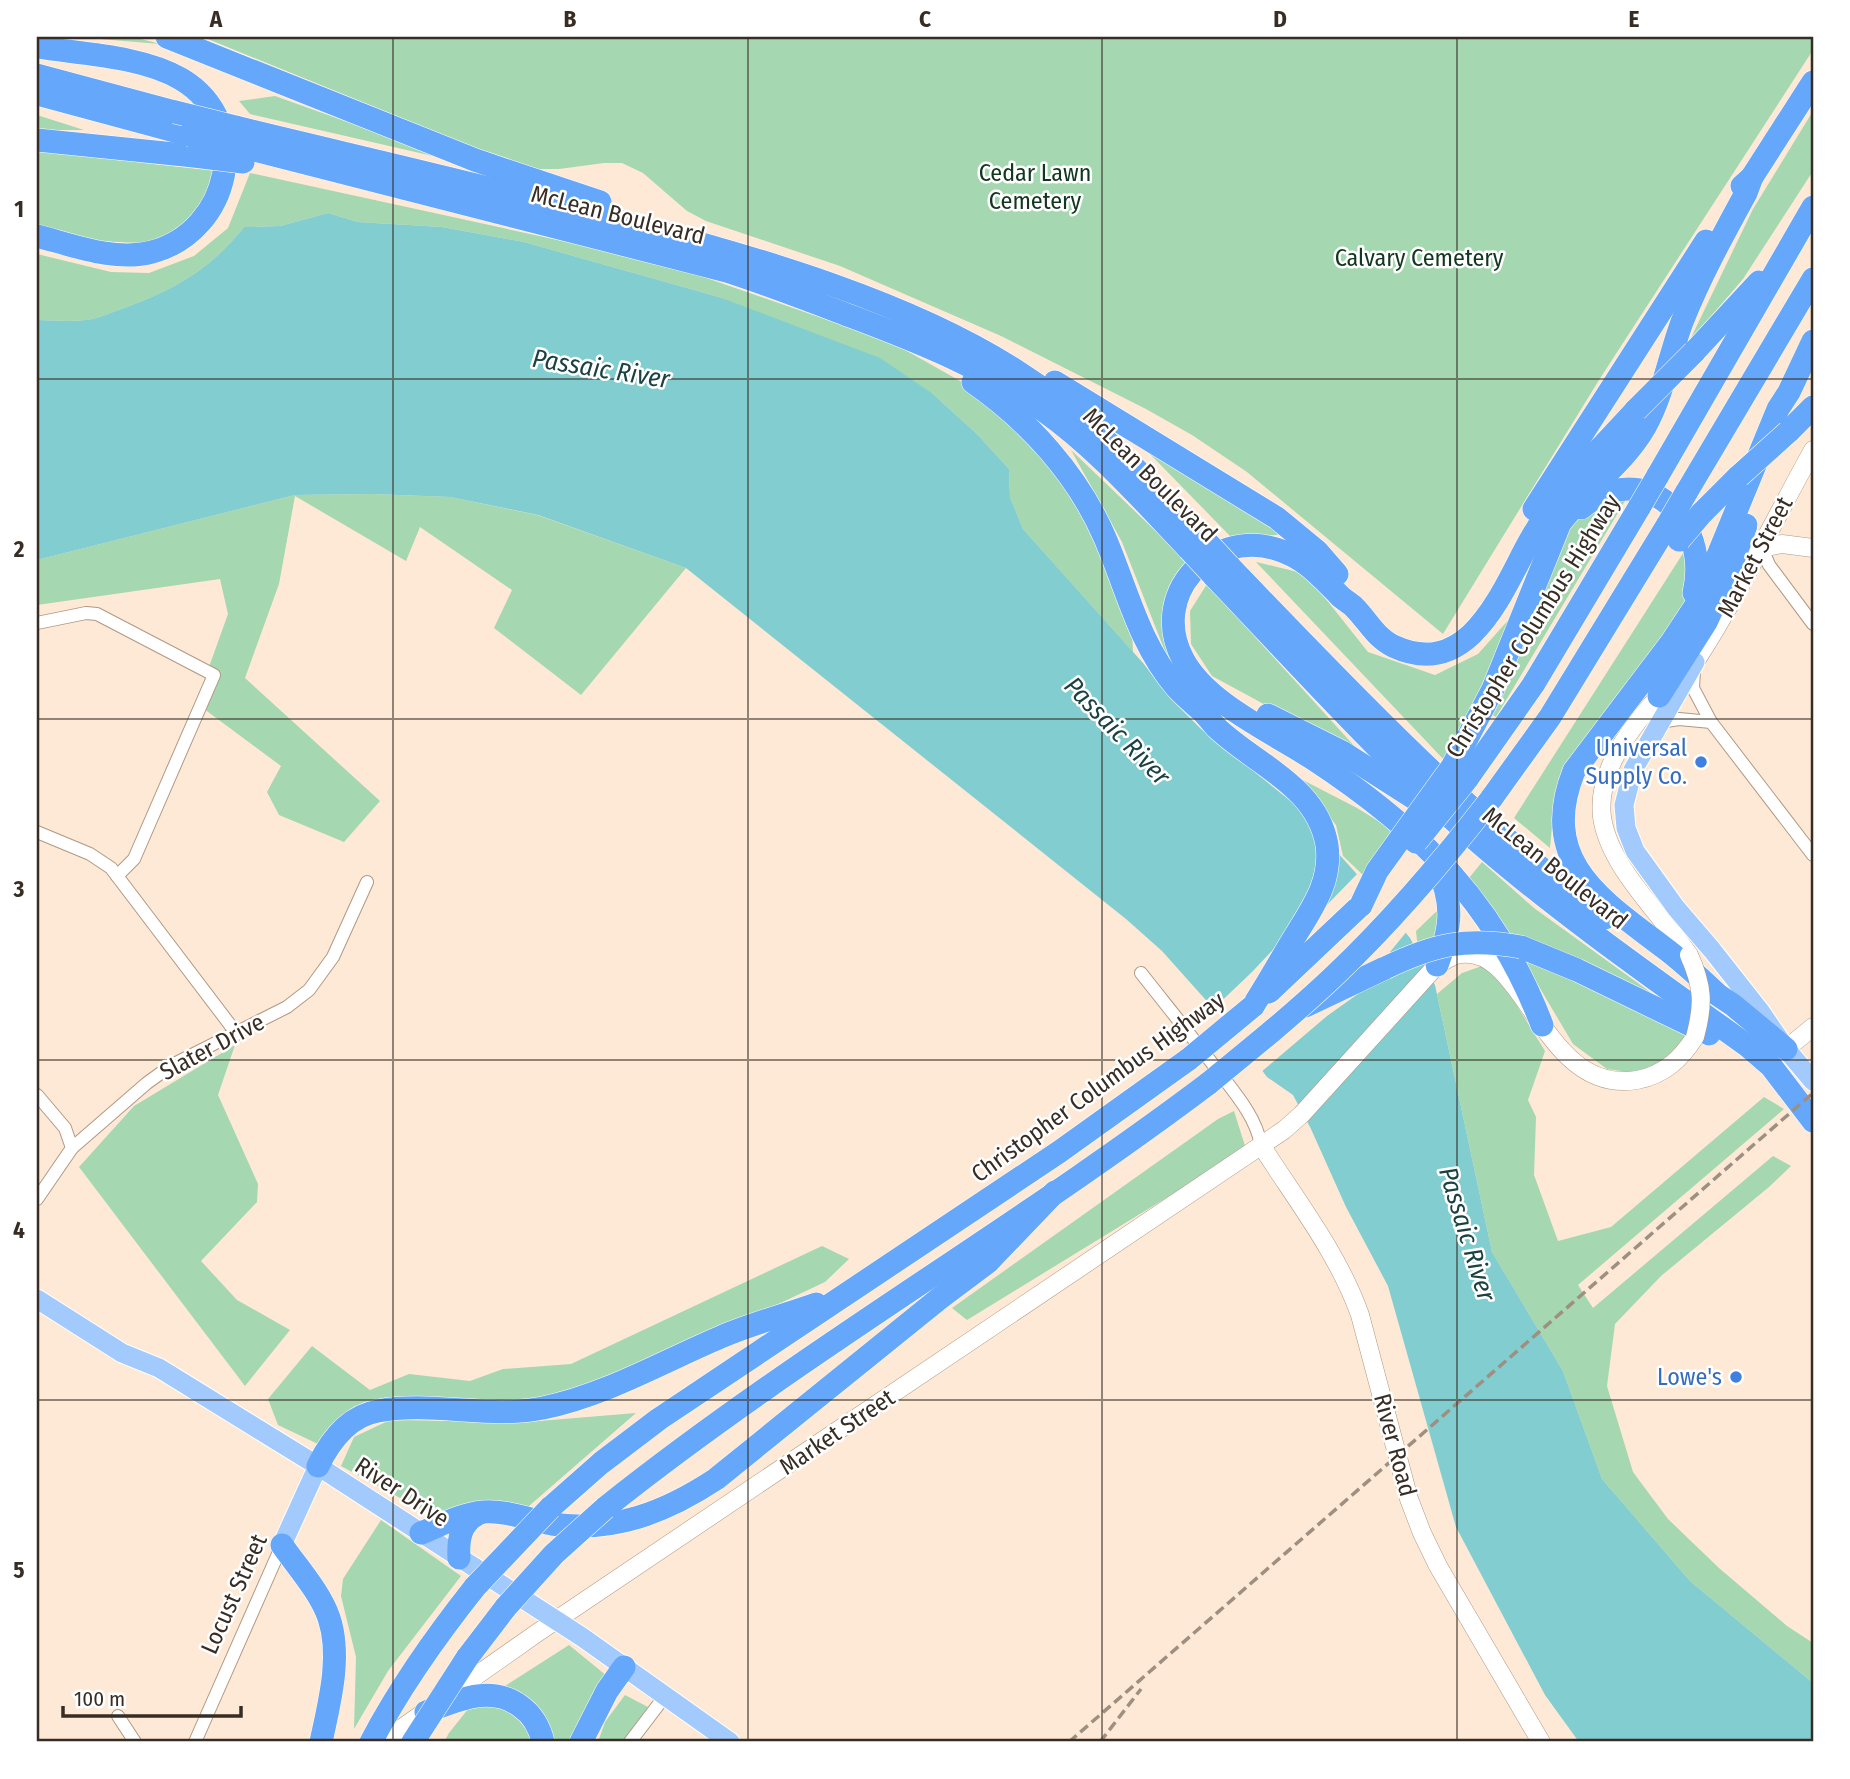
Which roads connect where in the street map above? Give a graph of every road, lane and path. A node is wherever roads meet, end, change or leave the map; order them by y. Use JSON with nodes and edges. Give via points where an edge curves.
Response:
{"nodes":[{"id":1,"x":167,"y":37,"type":"edge"},
{"id":2,"x":37,"y":47,"type":"edge"},
{"id":3,"x":37,"y":75,"type":"edge"},
{"id":4,"x":1813,"y":82,"type":"edge"},
{"id":5,"x":37,"y":94,"type":"edge"},
{"id":6,"x":37,"y":140,"type":"edge"},
{"id":7,"x":239,"y":145,"type":"junction"},
{"id":8,"x":191,"y":146,"type":"junction"},
{"id":9,"x":1752,"y":177,"type":"junction"},
{"id":10,"x":1813,"y":207,"type":"edge"},
{"id":11,"x":37,"y":236,"type":"edge"},
{"id":12,"x":1786,"y":255,"type":"junction"},
{"id":13,"x":787,"y":270,"type":"junction"},
{"id":14,"x":1813,"y":279,"type":"edge"},
{"id":15,"x":853,"y":317,"type":"junction"},
{"id":16,"x":914,"y":318,"type":"junction"},
{"id":17,"x":1813,"y":341,"type":"edge"},
{"id":18,"x":1789,"y":392,"type":"junction"},
{"id":19,"x":1813,"y":407,"type":"edge"},
{"id":20,"x":1813,"y":450,"type":"edge"},
{"id":21,"x":1674,"y":531,"type":"junction"},
{"id":22,"x":1555,"y":535,"type":"junction"},
{"id":23,"x":1197,"y":545,"type":"junction"},
{"id":24,"x":1762,"y":548,"type":"junction"},
{"id":25,"x":1813,"y":548,"type":"edge"},
{"id":26,"x":1221,"y":570,"type":"junction"},
{"id":27,"x":1354,"y":608,"type":"junction"},
{"id":28,"x":37,"y":623,"type":"edge"},
{"id":29,"x":1813,"y":624,"type":"edge"},
{"id":30,"x":1683,"y":625,"type":"junction"},
{"id":31,"x":1471,"y":635,"type":"junction"},
{"id":32,"x":1695,"y":662,"type":"junction"},
{"id":33,"x":1200,"y":680,"type":"junction"},
{"id":34,"x":1659,"y":696,"type":"junction"},
{"id":35,"x":1205,"y":714,"type":"junction"},
{"id":36,"x":1660,"y":722,"type":"junction"},
{"id":37,"x":1711,"y":722,"type":"junction"},
{"id":38,"x":1460,"y":773,"type":"junction"},
{"id":39,"x":1362,"y":795,"type":"junction"},
{"id":40,"x":37,"y":832,"type":"edge"},
{"id":41,"x":1480,"y":844,"type":"junction"},
{"id":42,"x":1429,"y":848,"type":"junction"},
{"id":43,"x":1813,"y":855,"type":"edge"},
{"id":44,"x":117,"y":876,"type":"junction"},
{"id":45,"x":367,"y":882,"type":"dead end"},
{"id":46,"x":1437,"y":965,"type":"junction"},
{"id":47,"x":1141,"y":973,"type":"dead end"},
{"id":48,"x":1716,"y":993,"type":"junction"},
{"id":49,"x":1253,"y":1006,"type":"junction"},
{"id":50,"x":1299,"y":1009,"type":"junction"},
{"id":51,"x":1542,"y":1025,"type":"junction"},
{"id":52,"x":1813,"y":1027,"type":"edge"},
{"id":53,"x":237,"y":1034,"type":"junction"},
{"id":54,"x":1786,"y":1049,"type":"junction"},
{"id":55,"x":1813,"y":1081,"type":"edge"},
{"id":56,"x":1789,"y":1091,"type":"junction"},
{"id":57,"x":37,"y":1095,"type":"edge"},
{"id":58,"x":1813,"y":1121,"type":"edge"},
{"id":59,"x":1261,"y":1145,"type":"junction"},
{"id":60,"x":72,"y":1148,"type":"junction"},
{"id":61,"x":1055,"y":1192,"type":"junction"},
{"id":62,"x":37,"y":1199,"type":"edge"},
{"id":63,"x":849,"y":1293,"type":"junction"},
{"id":64,"x":37,"y":1299,"type":"edge"},
{"id":65,"x":318,"y":1466,"type":"junction"},
{"id":66,"x":487,"y":1512,"type":"junction"},
{"id":67,"x":421,"y":1533,"type":"junction"},
{"id":68,"x":282,"y":1545,"type":"junction"},
{"id":69,"x":459,"y":1558,"type":"junction"},
{"id":70,"x":557,"y":1620,"type":"junction"},
{"id":71,"x":624,"y":1667,"type":"junction"},
{"id":72,"x":665,"y":1696,"type":"junction"},
{"id":73,"x":426,"y":1712,"type":"junction"},
{"id":74,"x":118,"y":1716,"type":"dead end"},
{"id":75,"x":135,"y":1742,"type":"edge"},
{"id":76,"x":195,"y":1742,"type":"edge"},
{"id":77,"x":321,"y":1742,"type":"edge"},
{"id":78,"x":371,"y":1742,"type":"edge"},
{"id":79,"x":382,"y":1742,"type":"edge"},
{"id":80,"x":413,"y":1742,"type":"edge"},
{"id":81,"x":543,"y":1742,"type":"edge"},
{"id":82,"x":581,"y":1742,"type":"edge"},
{"id":83,"x":630,"y":1742,"type":"edge"},
{"id":84,"x":730,"y":1742,"type":"edge"},
{"id":85,"x":1541,"y":1742,"type":"edge"}],
"edges":[{"from":1,"to":13,"type":"highway","via":[[475,160]]},
{"from":2,"to":11,"type":"highway","via":[[141,64],[181,79],[213,111],[226,154],[224,177],[211,208],[190,233],[170,246],[127,255]]},
{"from":3,"to":7,"type":"highway","name":"McLean Boulevard","bridge":true,"via":[[175,112]]},
{"from":4,"to":9,"type":"highway"},
{"from":5,"to":8,"type":"highway"},
{"from":6,"to":8,"type":"highway"},
{"from":7,"to":8,"type":"highway","bridge":true},
{"from":7,"to":13,"type":"highway","name":"McLean Boulevard","via":[[603,217]]},
{"from":7,"to":15,"type":"highway","name":"McLean Boulevard","via":[[727,271]]},
{"from":9,"to":22,"type":"highway","via":[[1689,304],[1646,426],[1570,510]]},
{"from":9,"to":31,"type":"highway","via":[[1739,189],[1545,490]]},
{"from":10,"to":12,"type":"highway","name":"Christopher Columbus Highway"},
{"from":12,"to":31,"type":"highway","bridge":true,"via":[[1559,496],[1493,610]]},
{"from":12,"to":38,"type":"highway","name":"Christopher Columbus Highway","bridge":true,"via":[[1533,685]]},
{"from":13,"to":16,"type":"highway","name":"McLean Boulevard"},
{"from":14,"to":21,"type":"highway","bridge":true,"via":[[1686,494]]},
{"from":15,"to":23,"type":"highway","name":"McLean Boulevard","via":[[973,366],[1044,411]]},
{"from":15,"to":35,"type":"highway","via":[[972,381],[1011,411],[1048,450],[1094,515],[1149,647],[1176,687]]},
{"from":16,"to":23,"type":"highway","name":"McLean Boulevard","via":[[1011,367],[1067,406],[1127,458]]},
{"from":16,"to":27,"type":"highway","via":[[1014,359],[1277,518],[1328,563],[1350,590]]},
{"from":17,"to":18,"type":"highway"},
{"from":18,"to":30,"type":"highway","via":[[1748,478],[1700,598]]},
{"from":18,"to":34,"type":"highway","via":[[1728,575],[1706,622]]},
{"from":19,"to":21,"type":"highway","bridge":true,"via":[[1701,514]]},
{"from":20,"to":24,"type":"main road","name":"Market Street"},
{"from":21,"to":50,"type":"highway","bridge":true,"via":[[1491,799],[1399,909]]},
{"from":22,"to":30,"type":"highway","via":[[1583,506],[1601,495],[1644,492],[1671,505],[1689,528],[1699,564]]},
{"from":22,"to":38,"type":"highway"},
{"from":23,"to":26,"type":"highway","name":"McLean Boulevard","bridge":true},
{"from":24,"to":25,"type":"main road","via":[[1782,544]]},
{"from":24,"to":29,"type":"street","via":[[1769,565]]},
{"from":24,"to":32,"type":"main road","name":"Market Street"},
{"from":26,"to":41,"type":"highway","name":"McLean Boulevard","via":[[1386,756]]},
{"from":26,"to":48,"type":"highway","name":"McLean Boulevard","via":[[1486,822],[1586,903]]},
{"from":27,"to":31,"type":"highway","via":[[1384,640],[1414,652],[1448,649]]},
{"from":27,"to":33,"type":"highway","via":[[1311,567],[1283,551],[1254,545],[1221,551],[1193,571],[1180,588],[1175,607],[1177,644]]},
{"from":28,"to":44,"type":"street","via":[[97,614],[214,675],[134,859]]},
{"from":30,"to":48,"type":"highway","via":[[1574,771],[1565,792],[1563,834],[1576,866],[1608,905]]},
{"from":32,"to":34,"type":"main road","name":"Market Street"},
{"from":32,"to":36,"type":"main road"},
{"from":32,"to":37,"type":"street","via":[[1693,688]]},
{"from":33,"to":39,"type":"highway","via":[[1216,698]]},
{"from":33,"to":41,"type":"highway","via":[[1342,752]]},
{"from":34,"to":51,"type":"main road","name":"Market Street","bridge":true,"via":[[1611,765],[1602,817],[1625,871],[1689,955],[1699,977],[1702,997],[1695,1037],[1684,1055],[1665,1070],[1626,1082],[1605,1080],[1586,1071]]},
{"from":35,"to":39,"type":"highway"},
{"from":35,"to":49,"type":"highway","via":[[1290,783],[1310,805],[1327,847],[1327,870],[1317,901]]},
{"from":36,"to":37,"type":"street"},
{"from":36,"to":54,"type":"main road","via":[[1629,781],[1624,817],[1630,840],[1676,908]]},
{"from":37,"to":43,"type":"street"},
{"from":38,"to":49,"type":"highway","name":"Christopher Columbus Highway","bridge":true,"via":[[1377,871],[1361,905]]},
{"from":39,"to":42,"type":"highway"},
{"from":40,"to":44,"type":"street","via":[[90,854]]},
{"from":41,"to":56,"type":"highway","name":"McLean Boulevard","via":[[1593,935],[1749,1047]]},
{"from":42,"to":46,"type":"highway","via":[[1450,907]]},
{"from":42,"to":51,"type":"highway","via":[[1496,932],[1527,984]]},
{"from":44,"to":53,"type":"street"},
{"from":45,"to":53,"type":"street","name":"Slater Drive","via":[[333,957],[317,980],[288,1007]]},
{"from":46,"to":51,"type":"main road","via":[[1456,955],[1486,960],[1514,984]]},
{"from":46,"to":59,"type":"main road","name":"Market Street","via":[[1293,1123]]},
{"from":47,"to":59,"type":"street","via":[[1239,1100],[1259,1131]]},
{"from":48,"to":54,"type":"highway","name":"McLean Boulevard"},
{"from":49,"to":63,"type":"highway","name":"Christopher Columbus Highway","bridge":true,"via":[[1189,1059],[1079,1138]]},
{"from":50,"to":56,"type":"highway","bridge":true,"via":[[1413,955],[1466,941],[1493,942],[1521,947],[1577,970],[1690,1024],[1757,1063]]},
{"from":50,"to":61,"type":"highway","bridge":true,"via":[[1209,1083]]},
{"from":52,"to":54,"type":"main road"},
{"from":53,"to":60,"type":"street","name":"Slater Drive","via":[[173,1065]]},
{"from":54,"to":55,"type":"main road","name":"McLean Boulevard"},
{"from":56,"to":58,"type":"highway","name":"McLean Boulevard"},
{"from":57,"to":60,"type":"street","via":[[65,1128]]},
{"from":59,"to":70,"type":"main road","name":"Market Street"},
{"from":59,"to":85,"type":"main road","name":"River Road","via":[[1352,1293],[1422,1533]]},
{"from":60,"to":62,"type":"street","name":"Slater Drive"},
{"from":61,"to":66,"type":"highway","via":[[988,1262],[688,1497],[629,1521],[600,1525]]},
{"from":61,"to":80,"type":"highway","bridge":true,"via":[[740,1407],[606,1508],[554,1554],[506,1606]]},
{"from":63,"to":65,"type":"highway","via":[[723,1336],[572,1402],[505,1412],[391,1408],[369,1413],[335,1438]]},
{"from":63,"to":78,"type":"highway","name":"Christopher Columbus Highway","bridge":true,"via":[[659,1419],[550,1508],[475,1587],[424,1654]]},
{"from":64,"to":65,"type":"main road","name":"River Drive"},
{"from":65,"to":67,"type":"main road","name":"River Drive"},
{"from":65,"to":68,"type":"main road","name":"Locust Street"},
{"from":66,"to":67,"type":"highway","via":[[472,1513]]},
{"from":66,"to":69,"type":"highway","via":[[463,1527]]},
{"from":67,"to":69,"type":"main road","name":"River Drive"},
{"from":68,"to":76,"type":"street","name":"Locust Street"},
{"from":68,"to":77,"type":"highway","via":[[329,1618],[334,1666]]},
{"from":69,"to":70,"type":"main road","name":"River Drive"},
{"from":70,"to":71,"type":"main road","name":"River Drive"},
{"from":70,"to":73,"type":"main road","name":"Market Street"},
{"from":71,"to":72,"type":"main road","name":"River Drive"},
{"from":71,"to":82,"type":"highway"},
{"from":72,"to":83,"type":"street"},
{"from":72,"to":84,"type":"main road","name":"River Drive"},
{"from":73,"to":79,"type":"main road","name":"Market Street"},
{"from":73,"to":81,"type":"highway","via":[[496,1694],[526,1710]]},
{"from":74,"to":75,"type":"street"}]}
